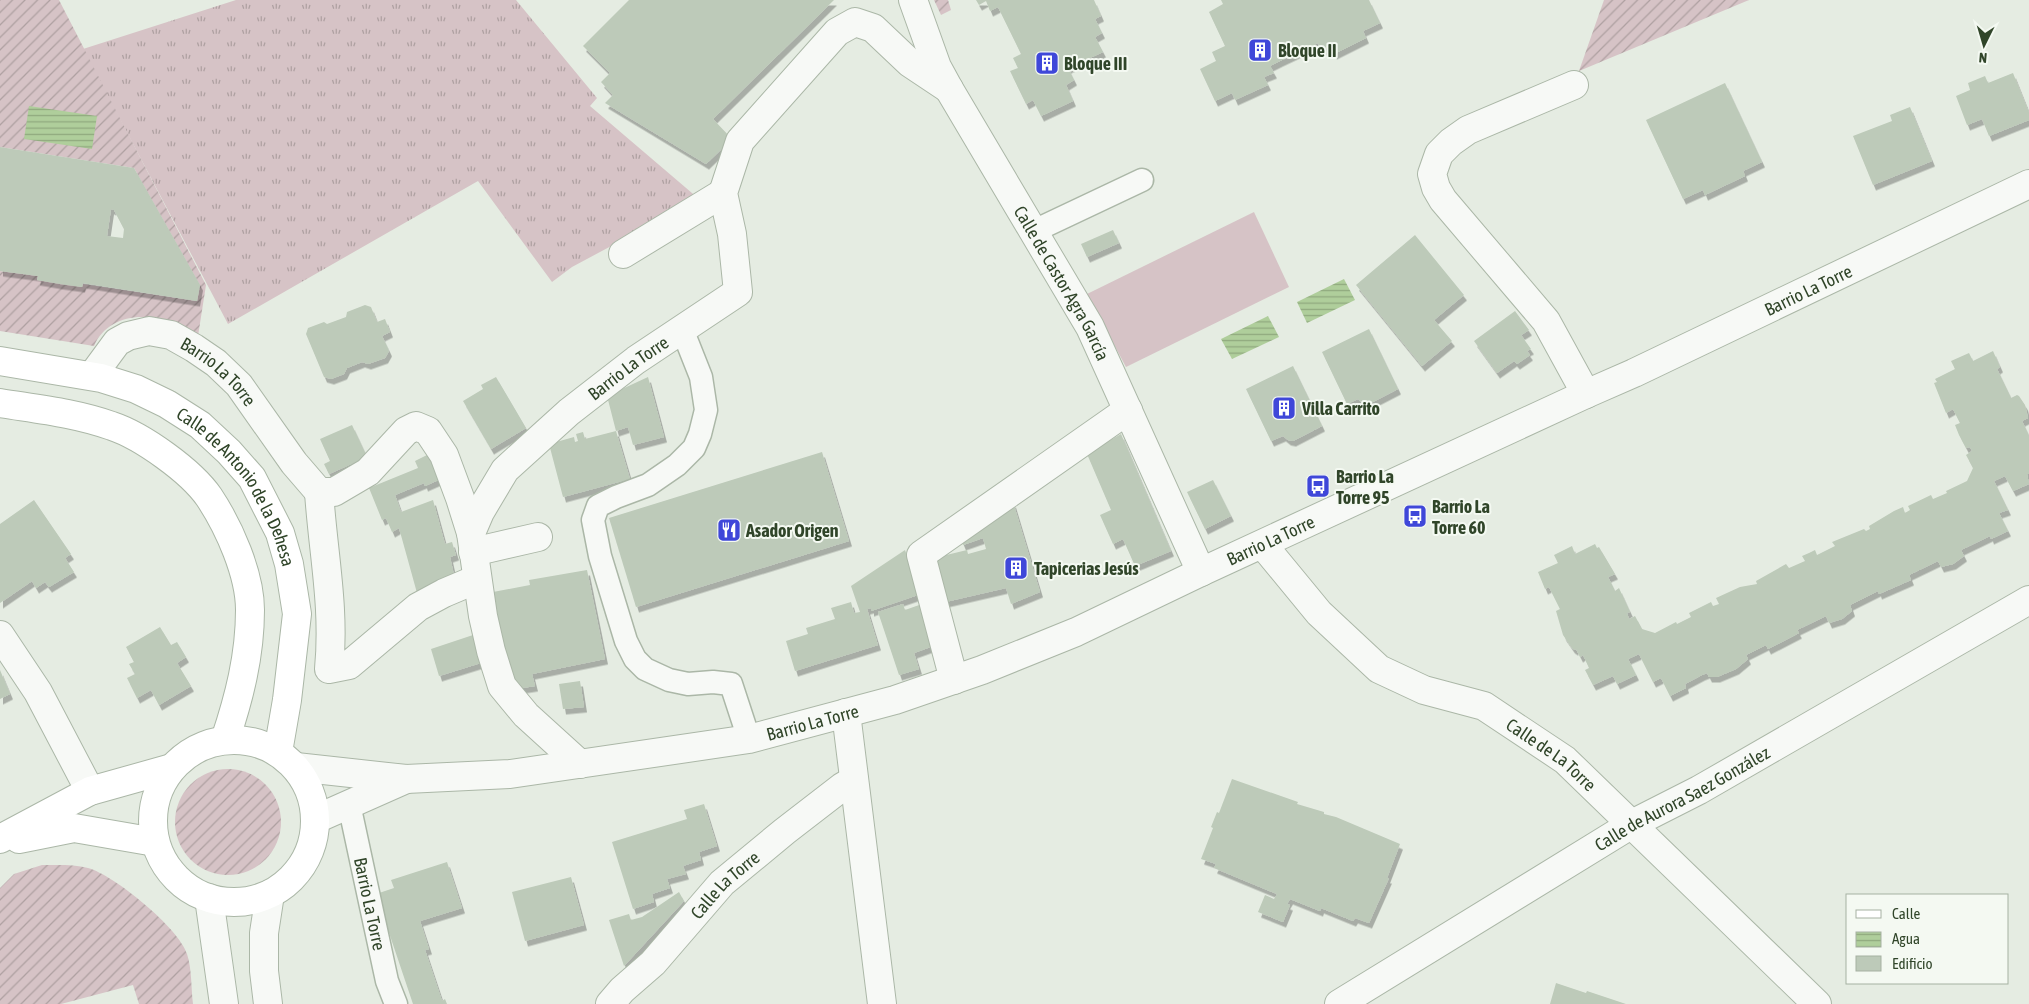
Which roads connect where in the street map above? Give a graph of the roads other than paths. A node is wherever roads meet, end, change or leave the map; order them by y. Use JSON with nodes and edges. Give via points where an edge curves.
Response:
{"nodes":[{"id":1,"x":912,"y":0,"type":"edge"},
{"id":2,"x":1574,"y":84,"type":"dead end"},
{"id":3,"x":949,"y":90,"type":"junction"},
{"id":4,"x":1142,"y":180,"type":"dead end"},
{"id":5,"x":2029,"y":184,"type":"edge"},
{"id":6,"x":723,"y":193,"type":"junction"},
{"id":7,"x":1032,"y":232,"type":"junction"},
{"id":8,"x":623,"y":254,"type":"dead end"},
{"id":9,"x":682,"y":329,"type":"junction"},
{"id":10,"x":0,"y":361,"type":"edge"},
{"id":11,"x":92,"y":376,"type":"junction"},
{"id":12,"x":1586,"y":394,"type":"junction"},
{"id":13,"x":0,"y":403,"type":"edge"},
{"id":14,"x":1128,"y":410,"type":"junction"},
{"id":15,"x":319,"y":492,"type":"junction"},
{"id":16,"x":538,"y":537,"type":"dead end"},
{"id":17,"x":472,"y":542,"type":"junction"},
{"id":18,"x":1262,"y":545,"type":"junction"},
{"id":19,"x":1201,"y":572,"type":"junction"},
{"id":20,"x":477,"y":579,"type":"junction"},
{"id":21,"x":2029,"y":600,"type":"edge"},
{"id":22,"x":0,"y":635,"type":"edge"},
{"id":23,"x":954,"y":680,"type":"junction"},
{"id":24,"x":846,"y":714,"type":"junction"},
{"id":25,"x":749,"y":739,"type":"junction"},
{"id":26,"x":225,"y":740,"type":"junction"},
{"id":27,"x":286,"y":760,"type":"junction"},
{"id":28,"x":580,"y":764,"type":"junction"},
{"id":29,"x":172,"y":768,"type":"junction"},
{"id":30,"x":406,"y":779,"type":"junction"},
{"id":31,"x":854,"y":780,"type":"junction"},
{"id":32,"x":90,"y":791,"type":"junction"},
{"id":33,"x":349,"y":804,"type":"junction"},
{"id":34,"x":316,"y":819,"type":"junction"},
{"id":35,"x":1632,"y":824,"type":"junction"},
{"id":36,"x":0,"y":841,"type":"edge"},
{"id":37,"x":155,"y":842,"type":"junction"},
{"id":38,"x":270,"y":894,"type":"junction"},
{"id":39,"x":208,"y":898,"type":"junction"},
{"id":40,"x":224,"y":1004,"type":"edge"},
{"id":41,"x":268,"y":1004,"type":"edge"},
{"id":42,"x":396,"y":1004,"type":"edge"},
{"id":43,"x":610,"y":1004,"type":"edge"},
{"id":44,"x":882,"y":1004,"type":"edge"},
{"id":45,"x":1339,"y":1004,"type":"edge"},
{"id":46,"x":1817,"y":1004,"type":"edge"}],
"edges":[{"from":1,"to":3,"type":"street","name":"Calle de Castor Agra García"},
{"from":2,"to":12,"type":"street","via":[[1468,130],[1439,154],[1432,174],[1443,200],[1546,321]]},
{"from":3,"to":6,"type":"street","via":[[910,63],[873,28],[855,22],[837,32],[740,141]]},
{"from":3,"to":7,"type":"street","name":"Calle de Castor Agra García"},
{"from":4,"to":7,"type":"lane"},
{"from":5,"to":12,"type":"street","name":"Barrio La Torre"},
{"from":6,"to":8,"type":"street"},
{"from":6,"to":9,"type":"street","name":"Barrio La Torre","via":[[732,234],[738,292]]},
{"from":7,"to":14,"type":"street","name":"Calle de Castor Agra García","via":[[1090,327]]},
{"from":9,"to":17,"type":"street","name":"Barrio La Torre","via":[[592,395],[505,470],[480,512]]},
{"from":9,"to":25,"type":"lane","via":[[701,377],[706,410],[694,448],[677,465],[648,485],[598,506],[592,520],[626,641],[635,659],[645,669],[669,680],[688,684],[731,684]]},
{"from":10,"to":11,"type":"main road","name":"Calle de Antonio de la Dehesa"},
{"from":11,"to":15,"type":"street","name":"Barrio La Torre","via":[[117,342],[128,336],[149,331],[171,335],[216,363],[239,385],[294,463]]},
{"from":11,"to":27,"type":"main road","name":"Calle de Antonio de la Dehesa","via":[[144,393],[200,425],[252,478],[267,504],[289,564],[297,614],[287,700]]},
{"from":12,"to":18,"type":"street","name":"Barrio La Torre"},
{"from":13,"to":26,"type":"main road","name":"Calle de Antonio de la Dehesa","via":[[73,415],[113,426],[186,471],[209,497],[238,553],[250,609],[247,654],[238,700]]},
{"from":14,"to":19,"type":"street","name":"Calle de Castor Agra García"},
{"from":14,"to":23,"type":"street","via":[[921,555]]},
{"from":15,"to":17,"type":"street","via":[[334,492],[368,472],[406,431],[416,426],[428,431],[444,454]]},
{"from":15,"to":20,"type":"street","via":[[330,592],[332,636],[329,669],[349,665],[418,607]]},
{"from":16,"to":17,"type":"street"},
{"from":17,"to":20,"type":"street"},
{"from":18,"to":19,"type":"street","name":"Barrio La Torre"},
{"from":18,"to":35,"type":"street","name":"Calle de La Torre","via":[[1319,613],[1379,669],[1424,690],[1484,706],[1565,760]]},
{"from":19,"to":23,"type":"street","name":"Barrio La Torre","via":[[1076,632]]},
{"from":20,"to":28,"type":"street","via":[[491,651],[502,686],[526,715]]},
{"from":21,"to":35,"type":"street","name":"Calle de Aurora Saez González","via":[[1699,790]]},
{"from":22,"to":32,"type":"street","via":[[38,692]]},
{"from":23,"to":24,"type":"street","name":"Barrio La Torre"},
{"from":24,"to":25,"type":"street","name":"Barrio La Torre"},
{"from":24,"to":31,"type":"street"},
{"from":25,"to":28,"type":"street","name":"Barrio La Torre"},
{"from":26,"to":27,"type":"main road","name":"Barrio La Torre","via":[[252,741]]},
{"from":26,"to":29,"type":"main road","name":"Barrio La Torre","via":[[196,749]]},
{"from":27,"to":30,"type":"street","name":"Barrio La Torre"},
{"from":27,"to":34,"type":"main road","name":"Barrio La Torre","via":[[306,783]]},
{"from":28,"to":30,"type":"street","name":"Barrio La Torre","via":[[510,774]]},
{"from":29,"to":32,"type":"main road","name":"Barrio La Torre"},
{"from":29,"to":37,"type":"main road","name":"Barrio La Torre","via":[[164,778],[154,803]]},
{"from":30,"to":33,"type":"street","name":"Barrio La Torre"},
{"from":31,"to":43,"type":"street","name":"Calle La Torre","via":[[722,883],[653,962]]},
{"from":31,"to":44,"type":"street"},
{"from":32,"to":36,"type":"main road","name":"Barrio La Torre"},
{"from":33,"to":34,"type":"street","name":"Barrio La Torre"},
{"from":33,"to":42,"type":"lane","name":"Barrio La Torre","via":[[387,981]]},
{"from":34,"to":38,"type":"main road","name":"Barrio La Torre","via":[[315,834],[304,863],[295,875]]},
{"from":35,"to":45,"type":"street","name":"Calle de Aurora Saez González"},
{"from":35,"to":46,"type":"street","name":"Calle de La Torre"},
{"from":36,"to":37,"type":"main road","name":"Barrio La Torre","via":[[74,828]]},
{"from":37,"to":39,"type":"main road","name":"Barrio La Torre","via":[[174,876],[190,890]]},
{"from":38,"to":39,"type":"main road","name":"Barrio La Torre","via":[[240,902]]},
{"from":38,"to":41,"type":"street","via":[[264,933]]},
{"from":39,"to":40,"type":"street"}]}
